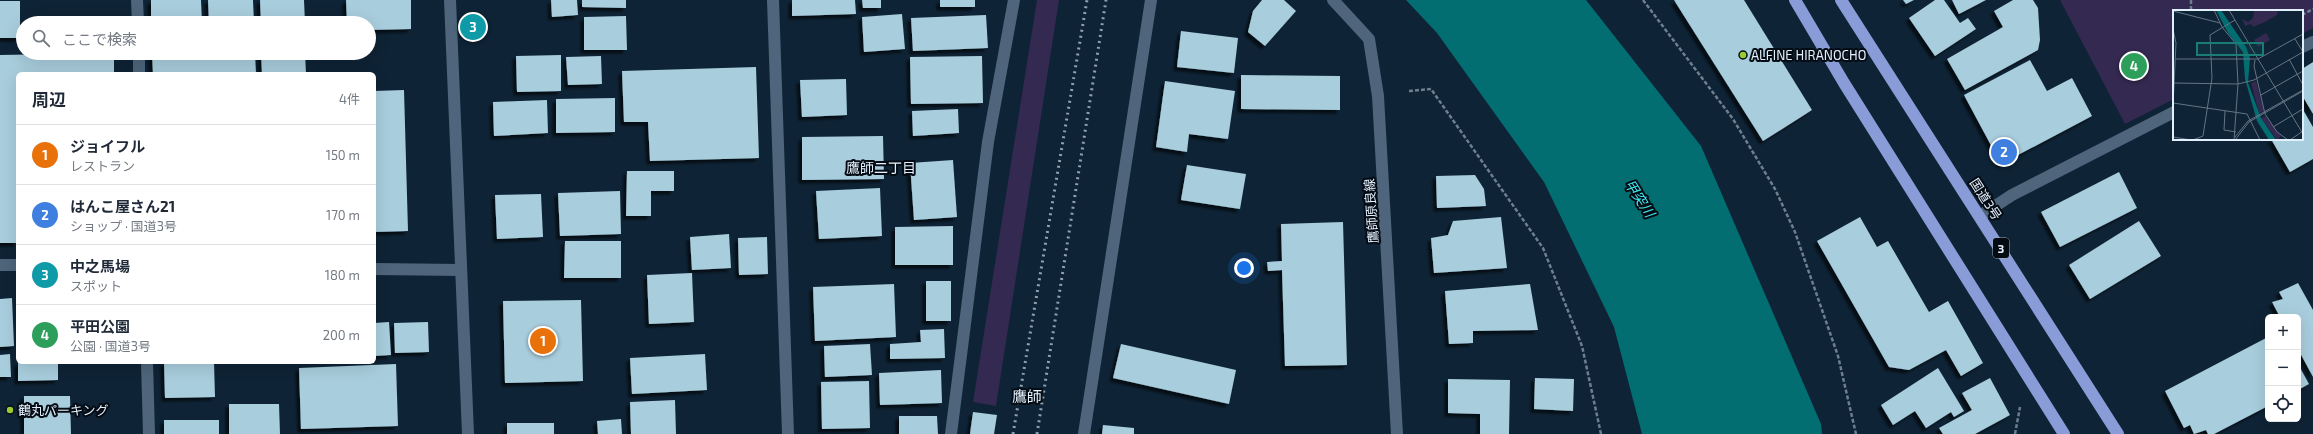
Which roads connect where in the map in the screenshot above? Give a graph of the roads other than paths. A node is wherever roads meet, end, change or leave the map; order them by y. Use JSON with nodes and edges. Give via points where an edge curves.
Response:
{"nodes":[{"id":1,"x":137,"y":0,"type":"edge"},
{"id":2,"x":450,"y":0,"type":"edge"},
{"id":3,"x":773,"y":0,"type":"edge"},
{"id":4,"x":1014,"y":0,"type":"edge"},
{"id":5,"x":1152,"y":0,"type":"edge"},
{"id":6,"x":1333,"y":0,"type":"edge"},
{"id":7,"x":1795,"y":0,"type":"edge"},
{"id":8,"x":1840,"y":0,"type":"edge"},
{"id":9,"x":138,"y":16,"type":"edge"},
{"id":10,"x":2313,"y":42,"type":"edge"},
{"id":11,"x":2303,"y":47,"type":"edge"},
{"id":12,"x":139,"y":60,"type":"edge"},
{"id":13,"x":139,"y":72,"type":"edge"},
{"id":14,"x":2173,"y":113,"type":"edge"},
{"id":15,"x":1980,"y":216,"type":"junction"},
{"id":16,"x":0,"y":264,"type":"edge"},
{"id":17,"x":16,"y":265,"type":"edge"},
{"id":18,"x":376,"y":269,"type":"edge"},
{"id":19,"x":461,"y":270,"type":"junction"},
{"id":20,"x":147,"y":364,"type":"edge"},
{"id":21,"x":149,"y":434,"type":"edge"},
{"id":22,"x":468,"y":434,"type":"edge"},
{"id":23,"x":788,"y":434,"type":"edge"},
{"id":24,"x":951,"y":434,"type":"edge"},
{"id":25,"x":1084,"y":434,"type":"edge"},
{"id":26,"x":1397,"y":434,"type":"edge"},
{"id":27,"x":2064,"y":434,"type":"edge"},
{"id":28,"x":2118,"y":434,"type":"edge"}],
"edges":[{"from":1,"to":9,"type":"street"},
{"from":2,"to":19,"type":"street"},
{"from":3,"to":23,"type":"street"},
{"from":4,"to":24,"type":"street","via":[[988,142]]},
{"from":5,"to":25,"type":"street"},
{"from":6,"to":26,"type":"street","name":"鷹師原良線","via":[[1369,38],[1378,96]]},
{"from":7,"to":27,"type":"highway","via":[[1844,83]]},
{"from":8,"to":15,"type":"highway","name":"国道3号","number":"3"},
{"from":10,"to":11,"type":"street"},
{"from":12,"to":13,"type":"street"},
{"from":14,"to":15,"type":"street","via":[[2012,195]]},
{"from":15,"to":28,"type":"highway","name":"国道3号","number":"3"},
{"from":16,"to":17,"type":"street"},
{"from":18,"to":19,"type":"street"},
{"from":19,"to":22,"type":"street"},
{"from":20,"to":21,"type":"street"}]}
